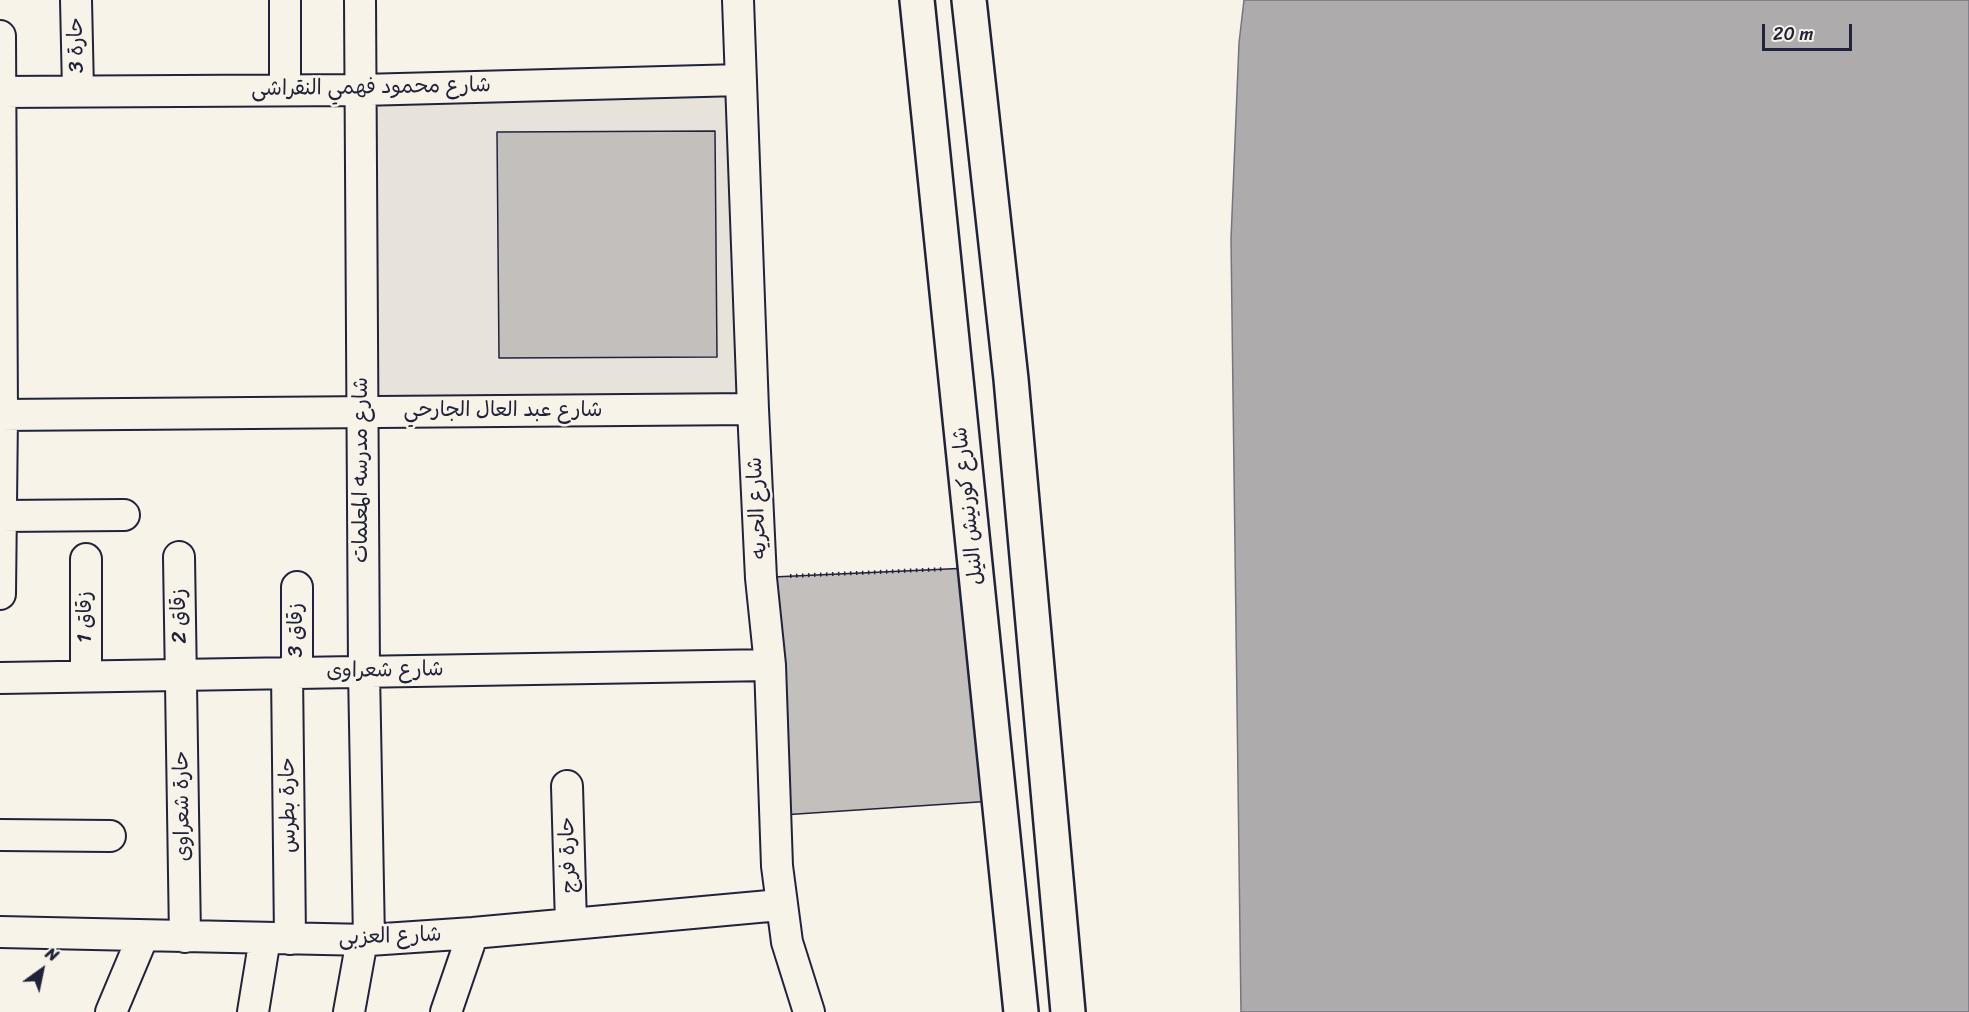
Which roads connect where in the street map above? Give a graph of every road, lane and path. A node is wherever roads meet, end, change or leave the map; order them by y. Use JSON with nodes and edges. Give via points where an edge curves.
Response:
{"nodes":[{"id":1,"x":76,"y":0,"type":"edge"},
{"id":2,"x":285,"y":0,"type":"edge"},
{"id":3,"x":360,"y":0,"type":"edge"},
{"id":4,"x":738,"y":0,"type":"edge"},
{"id":5,"x":917,"y":0,"type":"edge"},
{"id":6,"x":969,"y":0,"type":"edge"},
{"id":7,"x":0,"y":36,"type":"edge"},
{"id":8,"x":741,"y":80,"type":"junction"},
{"id":9,"x":78,"y":90,"type":"junction"},
{"id":10,"x":285,"y":90,"type":"junction"},
{"id":11,"x":361,"y":90,"type":"junction"},
{"id":12,"x":0,"y":92,"type":"edge"},
{"id":13,"x":753,"y":409,"type":"junction"},
{"id":14,"x":362,"y":412,"type":"junction"},
{"id":15,"x":1,"y":415,"type":"edge"},
{"id":16,"x":124,"y":515,"type":"dead end"},
{"id":17,"x":1,"y":516,"type":"edge"},
{"id":18,"x":179,"y":557,"type":"dead end"},
{"id":19,"x":86,"y":559,"type":"dead end"},
{"id":20,"x":975,"y":568,"type":"junction"},
{"id":21,"x":761,"y":578,"type":"junction"},
{"id":22,"x":297,"y":587,"type":"dead end"},
{"id":23,"x":0,"y":594,"type":"edge"},
{"id":24,"x":770,"y":665,"type":"junction"},
{"id":25,"x":363,"y":671,"type":"junction"},
{"id":26,"x":292,"y":672,"type":"junction"},
{"id":27,"x":181,"y":674,"type":"junction"},
{"id":28,"x":86,"y":676,"type":"junction"},
{"id":29,"x":0,"y":678,"type":"edge"},
{"id":30,"x":567,"y":786,"type":"dead end"},
{"id":31,"x":0,"y":835,"type":"edge"},
{"id":32,"x":110,"y":836,"type":"dead end"},
{"id":33,"x":780,"y":906,"type":"junction"},
{"id":34,"x":571,"y":924,"type":"junction"},
{"id":35,"x":473,"y":933,"type":"junction"},
{"id":36,"x":144,"y":936,"type":"junction"},
{"id":37,"x":185,"y":937,"type":"junction"},
{"id":38,"x":278,"y":938,"type":"junction"},
{"id":39,"x":366,"y":940,"type":"junction"},
{"id":40,"x":3,"y":942,"type":"edge"},
{"id":41,"x":111,"y":1012,"type":"edge"},
{"id":42,"x":253,"y":1012,"type":"edge"},
{"id":43,"x":349,"y":1012,"type":"edge"},
{"id":44,"x":446,"y":1012,"type":"edge"},
{"id":45,"x":808,"y":1012,"type":"edge"},
{"id":46,"x":1021,"y":1012,"type":"edge"},
{"id":47,"x":1068,"y":1012,"type":"edge"}],
"edges":[{"from":1,"to":9,"type":"street","name":"حارة 3"},
{"from":2,"to":10,"type":"street"},
{"from":3,"to":11,"type":"street","name":"شارع مدرسه المعلمات"},
{"from":4,"to":8,"type":"street","name":"شارع الحريه"},
{"from":5,"to":20,"type":"main road","name":"شارع كورنيش النيل"},
{"from":6,"to":47,"type":"main road","via":[[1011,378]]},
{"from":7,"to":12,"type":"street"},
{"from":8,"to":11,"type":"street","name":"شارع محمود فهمي النقراشى"},
{"from":8,"to":13,"type":"street","name":"شارع الحريه"},
{"from":9,"to":10,"type":"street","name":"شارع محمود فهمي النقراشى"},
{"from":9,"to":12,"type":"street","name":"شارع محمود فهمي النقراشى"},
{"from":10,"to":11,"type":"street","name":"شارع محمود فهمي النقراشى"},
{"from":11,"to":14,"type":"street","name":"شارع مدرسه المعلمات"},
{"from":12,"to":15,"type":"street"},
{"from":13,"to":14,"type":"street","name":"شارع عبد العال الجارحي"},
{"from":13,"to":21,"type":"street","name":"شارع الحريه"},
{"from":14,"to":15,"type":"street","name":"شارع عبد العال الجارحي"},
{"from":14,"to":25,"type":"street","name":"شارع مدرسه المعلمات"},
{"from":15,"to":17,"type":"street"},
{"from":16,"to":17,"type":"street"},
{"from":17,"to":23,"type":"street"},
{"from":18,"to":27,"type":"street","name":"زقاق 2"},
{"from":19,"to":28,"type":"street","name":"زقاق 1"},
{"from":20,"to":21,"type":"path"},
{"from":20,"to":46,"type":"main road","name":"شارع كورنيش النيل"},
{"from":21,"to":24,"type":"street","name":"شارع الحريه"},
{"from":22,"to":26,"type":"street","name":"زقاق 3"},
{"from":24,"to":25,"type":"street","name":"شارع شعراوى"},
{"from":24,"to":33,"type":"street","name":"شارع الحريه"},
{"from":25,"to":26,"type":"street","name":"شارع شعراوى"},
{"from":25,"to":39,"type":"street","name":"شارع مدرسه المعلمات"},
{"from":26,"to":27,"type":"street","name":"شارع شعراوى"},
{"from":26,"to":38,"type":"street","name":"حارة بطرس"},
{"from":27,"to":28,"type":"street","name":"شارع شعراوى"},
{"from":27,"to":37,"type":"street","name":"حارة شعراوى"},
{"from":28,"to":29,"type":"street","name":"شارع شعراوى"},
{"from":30,"to":34,"type":"street","name":"حارة فرج"},
{"from":31,"to":32,"type":"street"},
{"from":33,"to":34,"type":"street","name":"شارع العزبى"},
{"from":33,"to":45,"type":"street","name":"شارع الحريه"},
{"from":34,"to":35,"type":"street","name":"شارع العزبى"},
{"from":35,"to":39,"type":"street","name":"شارع العزبى"},
{"from":35,"to":44,"type":"street"},
{"from":36,"to":37,"type":"street","name":"شارع العزبى"},
{"from":36,"to":40,"type":"street","name":"شارع العزبى"},
{"from":36,"to":41,"type":"street"},
{"from":37,"to":38,"type":"street","name":"شارع العزبى"},
{"from":38,"to":39,"type":"street","name":"شارع العزبى"},
{"from":38,"to":42,"type":"street","name":"حارة بطرس"},
{"from":39,"to":43,"type":"street","name":"شارع مدرسه المعلمات"}]}
